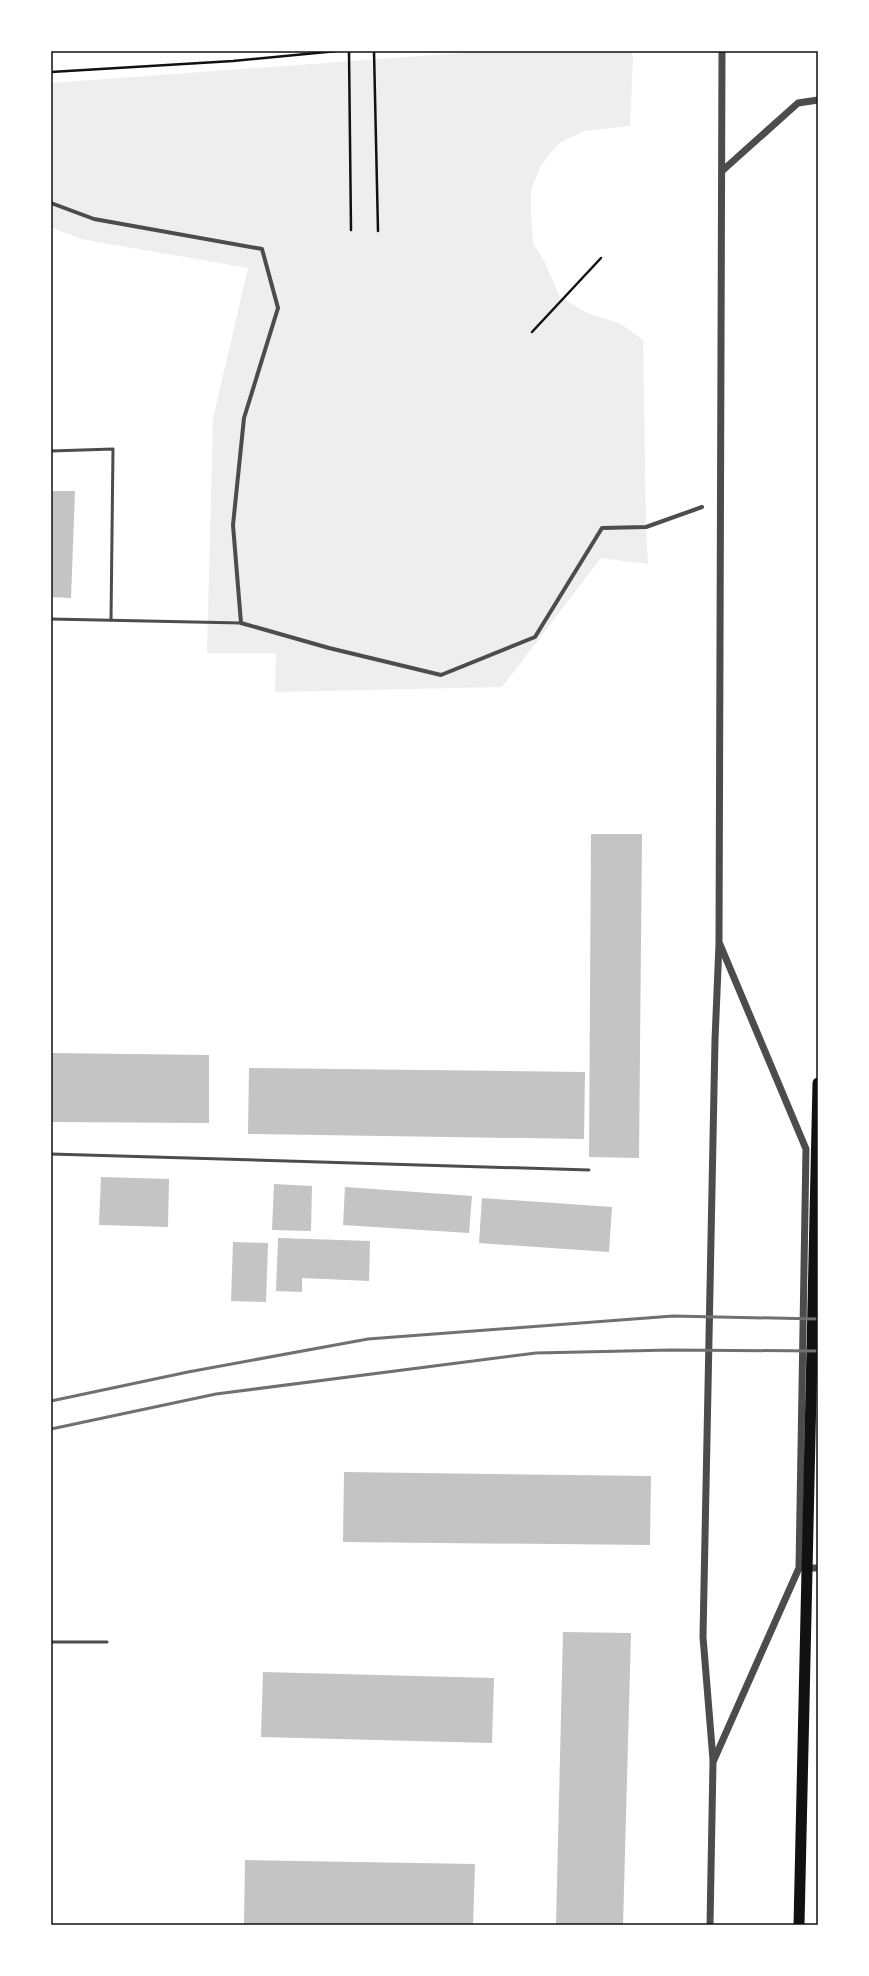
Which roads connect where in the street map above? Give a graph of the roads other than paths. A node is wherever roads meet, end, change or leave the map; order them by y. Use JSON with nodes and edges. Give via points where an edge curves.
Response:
{"nodes":[{"id":1,"x":722,"y":54,"type":"edge"},
{"id":2,"x":818,"y":100,"type":"edge"},
{"id":3,"x":722,"y":171,"type":"junction"},
{"id":4,"x":51,"y":203,"type":"edge"},
{"id":5,"x":51,"y":451,"type":"edge"},
{"id":6,"x":702,"y":507,"type":"dead end"},
{"id":7,"x":51,"y":619,"type":"edge"},
{"id":8,"x":111,"y":620,"type":"junction"},
{"id":9,"x":241,"y":623,"type":"junction"},
{"id":10,"x":719,"y":942,"type":"junction"},
{"id":11,"x":818,"y":1083,"type":"edge"},
{"id":12,"x":806,"y":1149,"type":"junction"},
{"id":13,"x":818,"y":1149,"type":"edge"},
{"id":14,"x":51,"y":1154,"type":"edge"},
{"id":15,"x":589,"y":1170,"type":"dead end"},
{"id":16,"x":799,"y":1568,"type":"junction"},
{"id":17,"x":818,"y":1568,"type":"edge"},
{"id":18,"x":51,"y":1642,"type":"edge"},
{"id":19,"x":107,"y":1642,"type":"dead end"},
{"id":20,"x":713,"y":1762,"type":"junction"},
{"id":21,"x":710,"y":1925,"type":"edge"},
{"id":22,"x":799,"y":1925,"type":"edge"}],
"edges":[{"from":1,"to":3,"type":"street"},
{"from":2,"to":3,"type":"street","via":[[798,103]]},
{"from":3,"to":10,"type":"street"},
{"from":4,"to":9,"type":"street","via":[[94,219],[262,249],[278,308],[244,418],[233,525]]},
{"from":5,"to":8,"type":"lane","via":[[113,449]]},
{"from":6,"to":9,"type":"street","via":[[646,527],[602,528],[535,637],[441,675],[329,648]]},
{"from":7,"to":8,"type":"lane"},
{"from":8,"to":9,"type":"lane"},
{"from":10,"to":12,"type":"street"},
{"from":10,"to":20,"type":"street","via":[[703,1637]]},
{"from":11,"to":22,"type":"highway"},
{"from":12,"to":13,"type":"street"},
{"from":12,"to":16,"type":"street"},
{"from":14,"to":15,"type":"lane"},
{"from":16,"to":17,"type":"street"},
{"from":16,"to":20,"type":"street"},
{"from":18,"to":19,"type":"lane"},
{"from":20,"to":21,"type":"street"}]}
